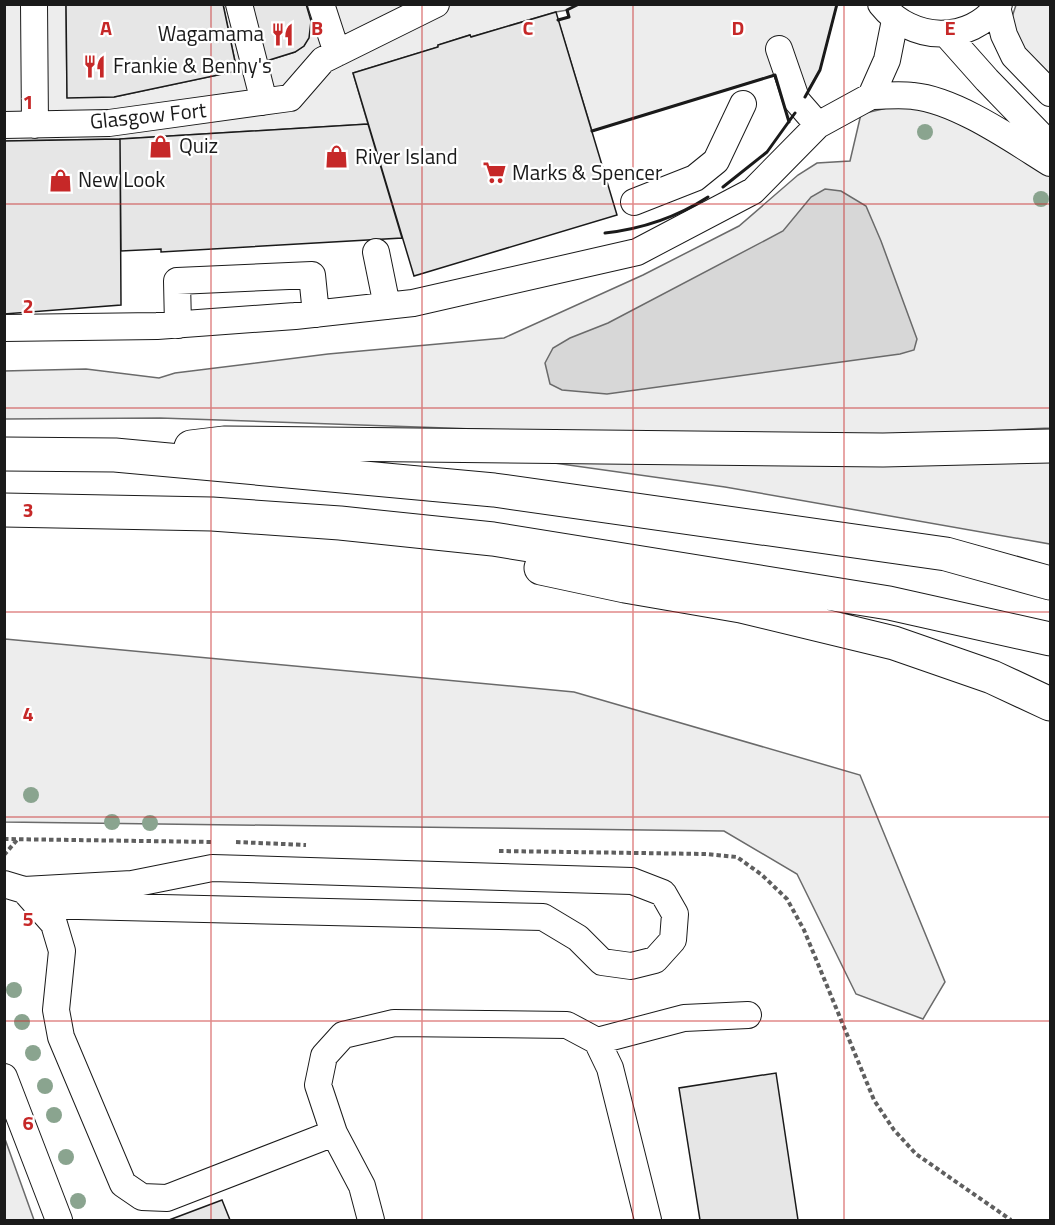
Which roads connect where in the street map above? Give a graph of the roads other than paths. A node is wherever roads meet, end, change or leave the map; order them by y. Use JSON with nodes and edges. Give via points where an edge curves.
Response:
{"nodes":[{"id":1,"x":34,"y":4,"type":"edge"},
{"id":2,"x":239,"y":4,"type":"edge"},
{"id":3,"x":321,"y":4,"type":"edge"},
{"id":4,"x":436,"y":4,"type":"edge"},
{"id":5,"x":998,"y":6,"type":"edge"},
{"id":6,"x":888,"y":12,"type":"edge"},
{"id":7,"x":947,"y":35,"type":"junction"},
{"id":8,"x":779,"y":49,"type":"dead end"},
{"id":9,"x":337,"y":53,"type":"junction"},
{"id":10,"x":1050,"y":93,"type":"edge"},
{"id":11,"x":871,"y":96,"type":"junction"},
{"id":12,"x":262,"y":102,"type":"junction"},
{"id":13,"x":743,"y":104,"type":"dead end"},
{"id":14,"x":4,"y":125,"type":"edge"},
{"id":15,"x":35,"y":125,"type":"junction"},
{"id":16,"x":818,"y":125,"type":"junction"},
{"id":17,"x":1050,"y":145,"type":"edge"},
{"id":18,"x":1050,"y":163,"type":"edge"},
{"id":19,"x":702,"y":172,"type":"junction"},
{"id":20,"x":634,"y":202,"type":"dead end"},
{"id":21,"x":725,"y":207,"type":"junction"},
{"id":22,"x":376,"y":252,"type":"dead end"},
{"id":23,"x":387,"y":306,"type":"junction"},
{"id":24,"x":315,"y":314,"type":"junction"},
{"id":25,"x":178,"y":325,"type":"junction"},
{"id":26,"x":4,"y":328,"type":"edge"},
{"id":27,"x":1050,"y":446,"type":"edge"},
{"id":28,"x":4,"y":454,"type":"edge"},
{"id":29,"x":115,"y":455,"type":"junction"},
{"id":30,"x":4,"y":510,"type":"edge"},
{"id":31,"x":340,"y":523,"type":"junction"},
{"id":32,"x":1050,"y":583,"type":"edge"},
{"id":33,"x":1050,"y":639,"type":"edge"},
{"id":34,"x":1050,"y":704,"type":"edge"},
{"id":35,"x":22,"y":893,"type":"edge"},
{"id":36,"x":748,"y":1016,"type":"dead end"},
{"id":37,"x":597,"y":1041,"type":"junction"},
{"id":38,"x":5,"y":1079,"type":"edge"},
{"id":39,"x":334,"y":1134,"type":"junction"},
{"id":40,"x":59,"y":1221,"type":"edge"},
{"id":41,"x":371,"y":1221,"type":"edge"},
{"id":42,"x":648,"y":1221,"type":"edge"}],
"edges":[{"from":1,"to":15,"type":"street"},
{"from":2,"to":12,"type":"street"},
{"from":3,"to":9,"type":"street"},
{"from":4,"to":9,"type":"street"},
{"from":5,"to":7,"type":"street","via":[[979,24]]},
{"from":5,"to":10,"type":"street","via":[[1004,35],[1014,56]]},
{"from":6,"to":7,"type":"street","via":[[920,32]]},
{"from":6,"to":11,"type":"street","via":[[886,60]]},
{"from":7,"to":17,"type":"street"},
{"from":8,"to":16,"type":"street","via":[[797,101]]},
{"from":9,"to":12,"type":"street","name":"Glasgow Fort","via":[[323,60],[290,99]]},
{"from":11,"to":16,"type":"street"},
{"from":11,"to":18,"type":"street","via":[[915,96],[955,108]]},
{"from":12,"to":15,"type":"street","name":"Glasgow Fort","via":[[109,123]]},
{"from":13,"to":19,"type":"street","via":[[716,161]]},
{"from":14,"to":15,"type":"street","name":"Glasgow Fort"},
{"from":16,"to":21,"type":"street","via":[[753,191]]},
{"from":19,"to":20,"type":"street"},
{"from":19,"to":21,"type":"street"},
{"from":21,"to":23,"type":"street","via":[[638,252]]},
{"from":22,"to":23,"type":"street"},
{"from":23,"to":24,"type":"street"},
{"from":24,"to":25,"type":"street"},
{"from":24,"to":25,"type":"street","via":[[312,275],[177,281]]},
{"from":25,"to":26,"type":"street"},
{"from":27,"to":29,"type":"highway","via":[[883,450],[224,443]]},
{"from":28,"to":29,"type":"highway"},
{"from":29,"to":32,"type":"highway","via":[[494,490],[946,554]]},
{"from":30,"to":31,"type":"highway","via":[[212,514]]},
{"from":31,"to":33,"type":"highway","via":[[493,539],[768,582],[889,603]]},
{"from":31,"to":34,"type":"highway","via":[[614,584],[827,625],[939,657]]},
{"from":35,"to":35,"type":"street","via":[[132,884],[212,868],[632,881],[663,893],[675,914],[673,940],[655,960],[631,966],[602,962],[578,938],[543,917]]},
{"from":35,"to":39,"type":"street","via":[[54,924],[62,951],[56,1010],[61,1037],[123,1184],[141,1197],[167,1198]]},
{"from":36,"to":37,"type":"street","via":[[684,1017]]},
{"from":37,"to":39,"type":"street","via":[[567,1025],[394,1023],[343,1035],[324,1056],[318,1085]]},
{"from":37,"to":42,"type":"street","via":[[610,1068]]},
{"from":38,"to":40,"type":"street"},
{"from":39,"to":41,"type":"street","via":[[362,1186]]}]}
